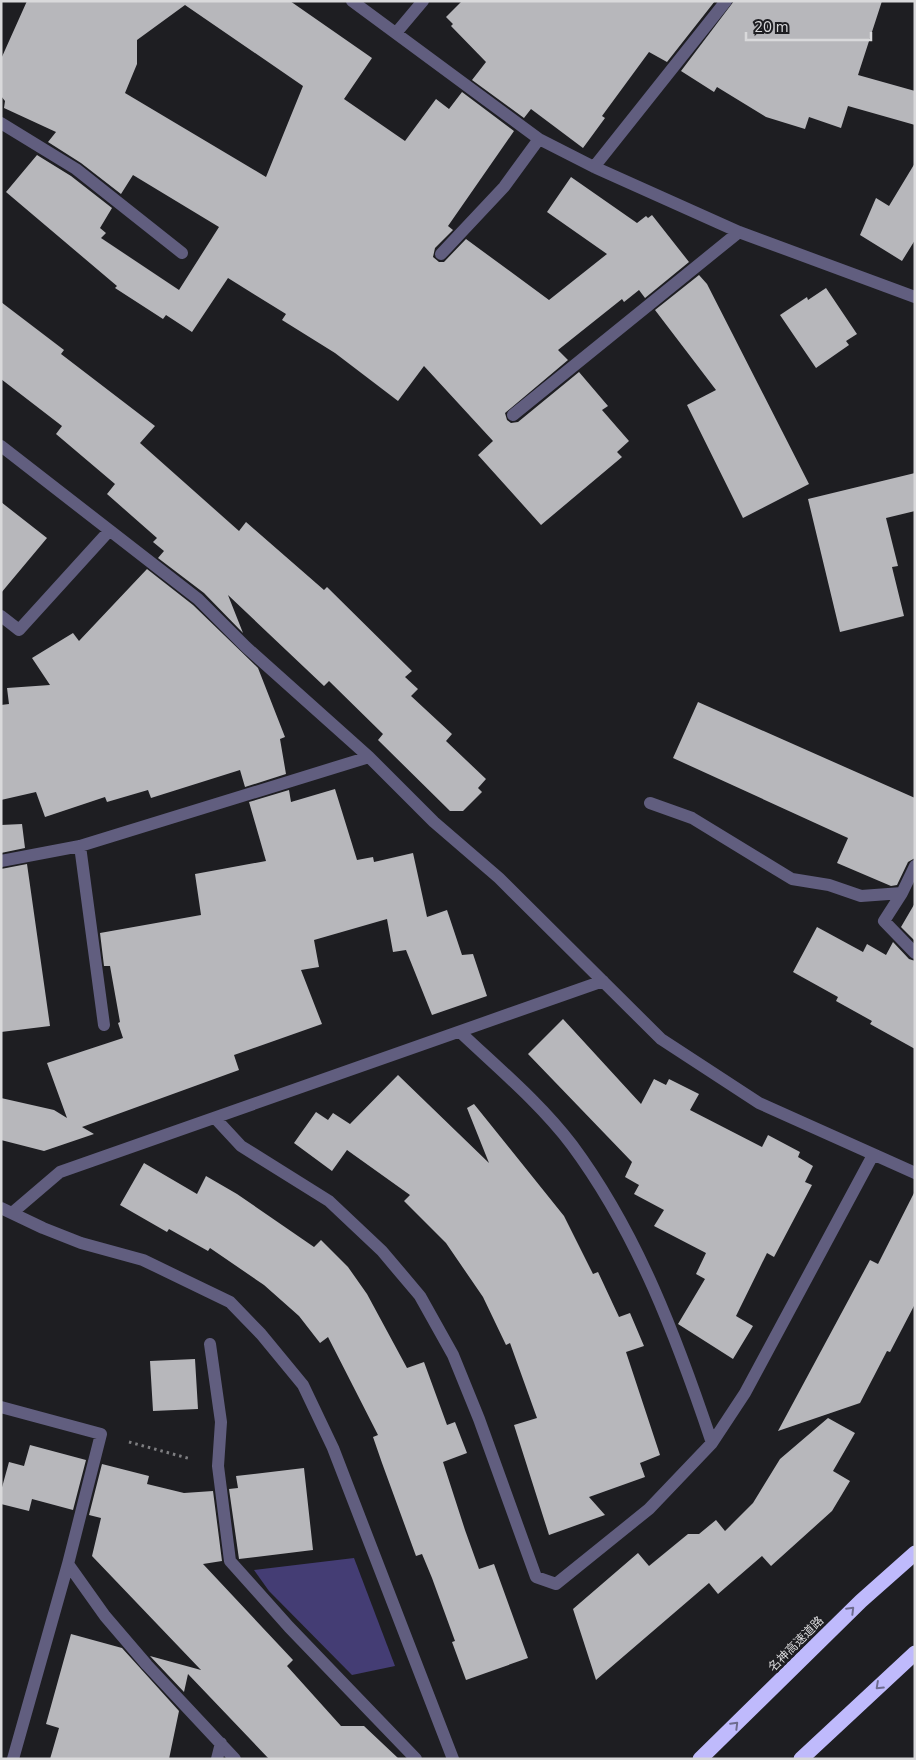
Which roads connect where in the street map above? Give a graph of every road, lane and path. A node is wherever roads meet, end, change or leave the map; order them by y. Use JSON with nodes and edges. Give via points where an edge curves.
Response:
{"nodes":[{"id":1,"x":352,"y":1,"type":"edge"},
{"id":2,"x":423,"y":1,"type":"edge"},
{"id":3,"x":726,"y":1,"type":"edge"},
{"id":4,"x":396,"y":33,"type":"junction"},
{"id":5,"x":1,"y":123,"type":"edge"},
{"id":6,"x":539,"y":139,"type":"junction"},
{"id":7,"x":594,"y":167,"type":"junction"},
{"id":8,"x":739,"y":232,"type":"junction"},
{"id":9,"x":182,"y":253,"type":"dead end"},
{"id":10,"x":441,"y":254,"type":"dead end"},
{"id":11,"x":915,"y":297,"type":"edge"},
{"id":12,"x":513,"y":415,"type":"dead end"},
{"id":13,"x":1,"y":446,"type":"edge"},
{"id":14,"x":109,"y":531,"type":"junction"},
{"id":15,"x":1,"y":616,"type":"edge"},
{"id":16,"x":369,"y":756,"type":"junction"},
{"id":17,"x":650,"y":803,"type":"dead end"},
{"id":18,"x":80,"y":846,"type":"junction"},
{"id":19,"x":1,"y":861,"type":"edge"},
{"id":20,"x":915,"y":866,"type":"edge"},
{"id":21,"x":902,"y":893,"type":"junction"},
{"id":22,"x":915,"y":953,"type":"edge"},
{"id":23,"x":603,"y":981,"type":"junction"},
{"id":24,"x":104,"y":1025,"type":"dead end"},
{"id":25,"x":460,"y":1032,"type":"junction"},
{"id":26,"x":215,"y":1118,"type":"junction"},
{"id":27,"x":873,"y":1155,"type":"junction"},
{"id":28,"x":915,"y":1173,"type":"edge"},
{"id":29,"x":7,"y":1210,"type":"edge"},
{"id":30,"x":210,"y":1344,"type":"dead end"},
{"id":31,"x":1,"y":1407,"type":"edge"},
{"id":32,"x":101,"y":1434,"type":"junction"},
{"id":33,"x":712,"y":1443,"type":"junction"},
{"id":34,"x":218,"y":1466,"type":"junction"},
{"id":35,"x":915,"y":1553,"type":"edge"},
{"id":36,"x":68,"y":1564,"type":"junction"},
{"id":37,"x":915,"y":1653,"type":"edge"},
{"id":38,"x":222,"y":1743,"type":"junction"},
{"id":39,"x":13,"y":1759,"type":"edge"},
{"id":40,"x":217,"y":1759,"type":"edge"},
{"id":41,"x":235,"y":1759,"type":"edge"},
{"id":42,"x":416,"y":1759,"type":"edge"},
{"id":43,"x":453,"y":1759,"type":"edge"},
{"id":44,"x":700,"y":1759,"type":"edge"},
{"id":45,"x":801,"y":1759,"type":"edge"}],
"edges":[{"from":1,"to":4,"type":"street"},
{"from":2,"to":4,"type":"street"},
{"from":3,"to":7,"type":"street"},
{"from":4,"to":6,"type":"street"},
{"from":5,"to":9,"type":"street","via":[[76,169]]},
{"from":6,"to":7,"type":"street"},
{"from":6,"to":10,"type":"street","via":[[504,187]]},
{"from":7,"to":8,"type":"street"},
{"from":8,"to":11,"type":"street"},
{"from":8,"to":12,"type":"street"},
{"from":13,"to":14,"type":"street"},
{"from":14,"to":15,"type":"street","via":[[19,630]]},
{"from":14,"to":16,"type":"street","via":[[198,599],[246,647]]},
{"from":16,"to":18,"type":"street"},
{"from":16,"to":23,"type":"street","via":[[434,822],[499,878]]},
{"from":17,"to":21,"type":"street","via":[[692,818],[792,879],[829,885],[861,896]]},
{"from":18,"to":19,"type":"street"},
{"from":18,"to":24,"type":"street"},
{"from":20,"to":21,"type":"street"},
{"from":21,"to":22,"type":"street","via":[[884,921]]},
{"from":23,"to":25,"type":"street"},
{"from":23,"to":27,"type":"street","via":[[661,1039],[760,1103]]},
{"from":25,"to":26,"type":"street"},
{"from":25,"to":33,"type":"street","via":[[522,1091],[571,1144],[604,1193],[638,1252],[690,1378]]},
{"from":26,"to":29,"type":"street","via":[[60,1172]]},
{"from":26,"to":33,"type":"street","via":[[242,1146],[329,1201],[382,1251],[420,1296],[453,1356],[536,1577],[556,1584],[649,1509]]},
{"from":27,"to":28,"type":"street"},
{"from":27,"to":33,"type":"street","via":[[745,1393]]},
{"from":29,"to":43,"type":"street","via":[[81,1243],[143,1260],[230,1302],[261,1334],[302,1385],[334,1448]]},
{"from":30,"to":34,"type":"street","via":[[221,1422]]},
{"from":31,"to":32,"type":"street"},
{"from":32,"to":34,"type":"path"},
{"from":32,"to":36,"type":"street"},
{"from":34,"to":42,"type":"street","via":[[230,1562]]},
{"from":44,"to":35,"type":"highway","name":"名神高速道路","one_way":true,"via":[[860,1601]]},
{"from":36,"to":38,"type":"street","via":[[105,1616],[147,1665]]},
{"from":36,"to":39,"type":"street"},
{"from":37,"to":45,"type":"highway","one_way":true},
{"from":38,"to":40,"type":"street"},
{"from":38,"to":41,"type":"street"}]}
